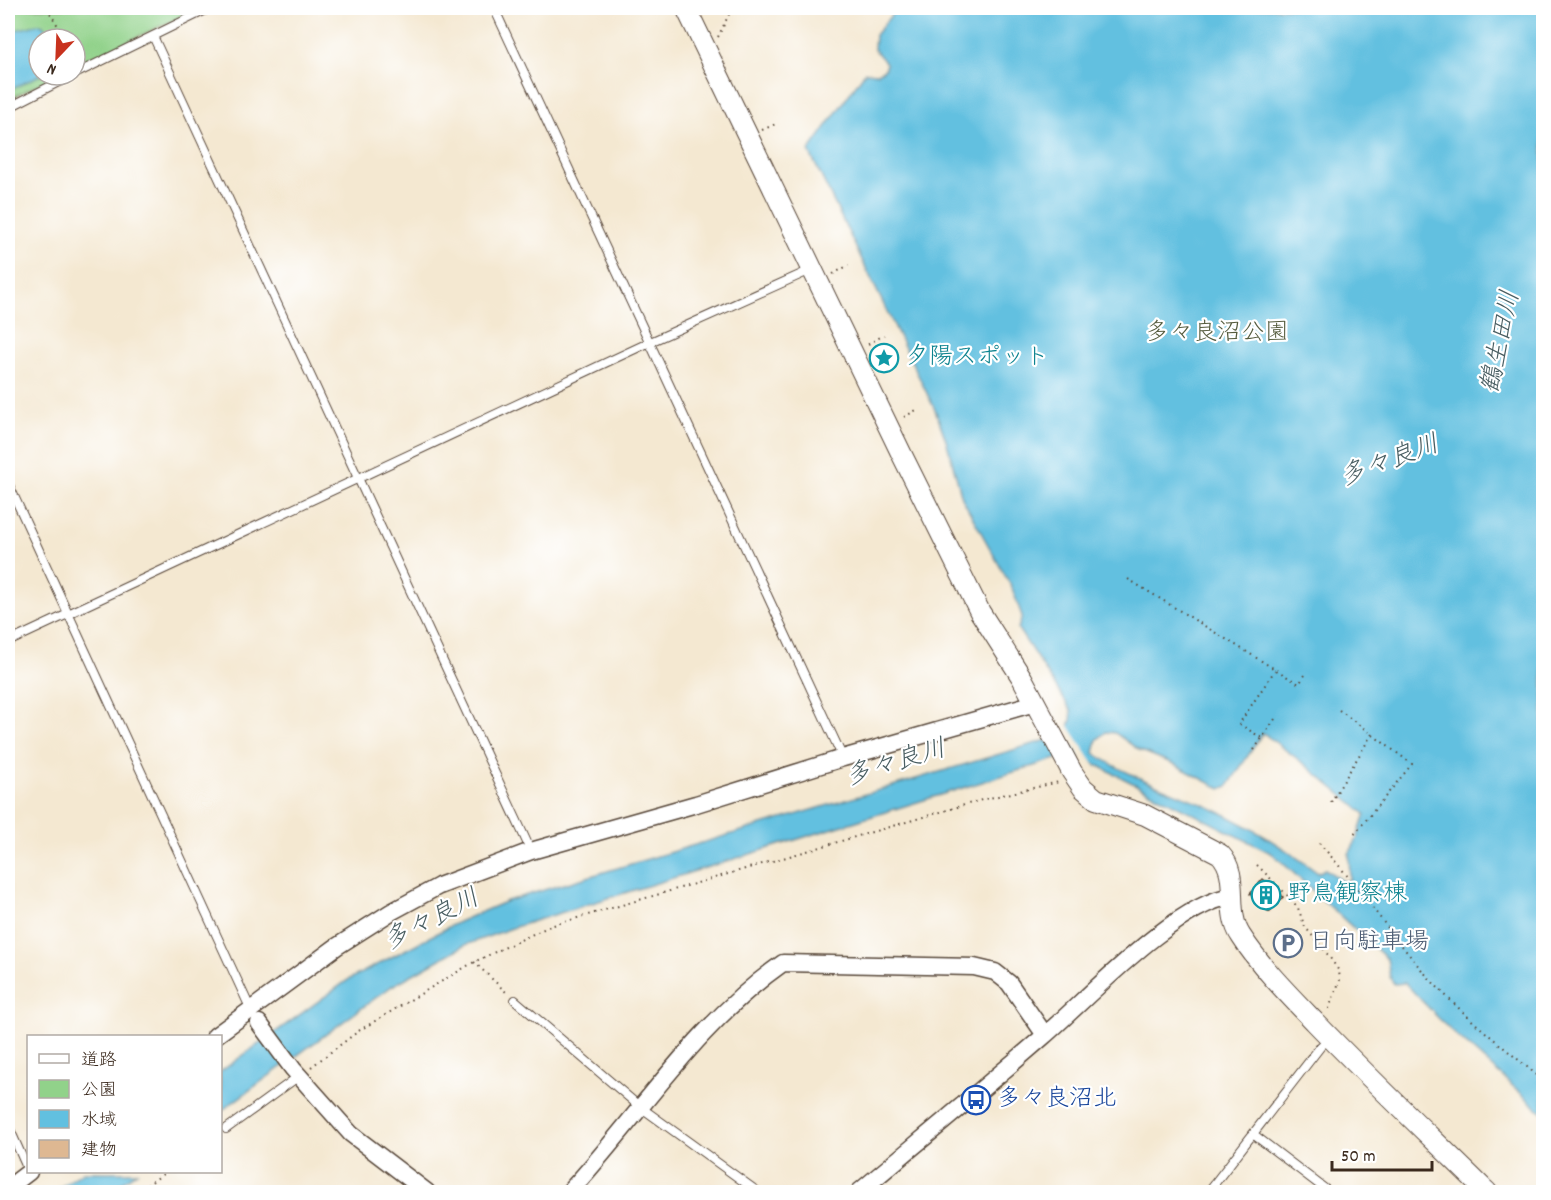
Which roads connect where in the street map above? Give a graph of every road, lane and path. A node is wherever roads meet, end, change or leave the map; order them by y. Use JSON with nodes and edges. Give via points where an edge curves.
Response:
{"nodes":[{"id":1,"x":47,"y":8,"type":"edge"},
{"id":2,"x":210,"y":8,"type":"edge"},
{"id":3,"x":494,"y":8,"type":"edge"},
{"id":4,"x":686,"y":8,"type":"edge"},
{"id":5,"x":732,"y":8,"type":"edge"},
{"id":6,"x":59,"y":27,"type":"edge"},
{"id":7,"x":153,"y":36,"type":"junction"},
{"id":8,"x":717,"y":39,"type":"dead end"},
{"id":9,"x":87,"y":68,"type":"edge"},
{"id":10,"x":49,"y":87,"type":"edge"},
{"id":11,"x":8,"y":108,"type":"edge"},
{"id":12,"x":778,"y":123,"type":"dead end"},
{"id":13,"x":762,"y":130,"type":"dead end"},
{"id":14,"x":849,"y":266,"type":"dead end"},
{"id":15,"x":813,"y":269,"type":"junction"},
{"id":16,"x":833,"y":274,"type":"dead end"},
{"id":17,"x":884,"y":335,"type":"dead end"},
{"id":18,"x":648,"y":343,"type":"junction"},
{"id":19,"x":868,"y":344,"type":"dead end"},
{"id":20,"x":918,"y":409,"type":"dead end"},
{"id":21,"x":904,"y":417,"type":"dead end"},
{"id":22,"x":358,"y":478,"type":"junction"},
{"id":23,"x":8,"y":483,"type":"edge"},
{"id":24,"x":1128,"y":579,"type":"dead end"},
{"id":25,"x":69,"y":613,"type":"junction"},
{"id":26,"x":8,"y":642,"type":"edge"},
{"id":27,"x":1275,"y":670,"type":"junction"},
{"id":28,"x":1305,"y":675,"type":"dead end"},
{"id":29,"x":1035,"y":703,"type":"junction"},
{"id":30,"x":1339,"y":710,"type":"dead end"},
{"id":31,"x":1275,"y":719,"type":"dead end"},
{"id":32,"x":1372,"y":735,"type":"junction"},
{"id":33,"x":1262,"y":738,"type":"junction"},
{"id":34,"x":1254,"y":750,"type":"dead end"},
{"id":35,"x":843,"y":758,"type":"junction"},
{"id":36,"x":1074,"y":775,"type":"junction"},
{"id":37,"x":1331,"y":802,"type":"dead end"},
{"id":38,"x":1353,"y":836,"type":"dead end"},
{"id":39,"x":1319,"y":843,"type":"dead end"},
{"id":40,"x":531,"y":851,"type":"junction"},
{"id":41,"x":1257,"y":865,"type":"dead end"},
{"id":42,"x":1232,"y":896,"type":"junction"},
{"id":43,"x":474,"y":962,"type":"junction"},
{"id":44,"x":515,"y":1000,"type":"joint"},
{"id":45,"x":255,"y":1017,"type":"junction"},
{"id":46,"x":1327,"y":1029,"type":"junction"},
{"id":47,"x":217,"y":1035,"type":"edge"},
{"id":48,"x":1045,"y":1035,"type":"junction"},
{"id":49,"x":296,"y":1073,"type":"junction"},
{"id":50,"x":1544,"y":1081,"type":"edge"},
{"id":51,"x":639,"y":1106,"type":"junction"},
{"id":52,"x":8,"y":1125,"type":"edge"},
{"id":53,"x":226,"y":1129,"type":"dead end"},
{"id":54,"x":1253,"y":1134,"type":"junction"},
{"id":55,"x":27,"y":1167,"type":"edge"},
{"id":56,"x":27,"y":1173,"type":"edge"},
{"id":57,"x":165,"y":1173,"type":"edge"},
{"id":58,"x":8,"y":1188,"type":"edge"},
{"id":59,"x":137,"y":1192,"type":"edge"},
{"id":60,"x":427,"y":1192,"type":"edge"},
{"id":61,"x":569,"y":1192,"type":"edge"},
{"id":62,"x":758,"y":1192,"type":"edge"},
{"id":63,"x":859,"y":1192,"type":"edge"},
{"id":64,"x":1208,"y":1192,"type":"edge"},
{"id":65,"x":1329,"y":1192,"type":"edge"},
{"id":66,"x":1487,"y":1192,"type":"edge"}],
"edges":[{"from":1,"to":6,"type":"path"},
{"from":2,"to":7,"type":"lane"},
{"from":3,"to":18,"type":"lane"},
{"from":4,"to":15,"type":"street"},
{"from":5,"to":8,"type":"path"},
{"from":7,"to":9,"type":"lane"},
{"from":7,"to":22,"type":"lane"},
{"from":10,"to":11,"type":"lane"},
{"from":12,"to":13,"type":"path"},
{"from":14,"to":16,"type":"path"},
{"from":15,"to":18,"type":"lane"},
{"from":15,"to":29,"type":"street","via":[[980,612]]},
{"from":17,"to":19,"type":"path"},
{"from":18,"to":22,"type":"lane"},
{"from":18,"to":35,"type":"lane"},
{"from":20,"to":21,"type":"path"},
{"from":22,"to":25,"type":"lane"},
{"from":22,"to":40,"type":"lane"},
{"from":23,"to":25,"type":"lane"},
{"from":24,"to":27,"type":"path"},
{"from":25,"to":26,"type":"lane"},
{"from":25,"to":45,"type":"lane"},
{"from":27,"to":28,"type":"path","via":[[1299,684]]},
{"from":27,"to":33,"type":"path","via":[[1239,724]]},
{"from":29,"to":35,"type":"street"},
{"from":29,"to":36,"type":"street"},
{"from":30,"to":32,"type":"path"},
{"from":31,"to":33,"type":"path"},
{"from":32,"to":37,"type":"path"},
{"from":32,"to":38,"type":"path","via":[[1412,764]]},
{"from":33,"to":34,"type":"path"},
{"from":35,"to":40,"type":"street"},
{"from":36,"to":42,"type":"street","via":[[1096,799],[1145,815],[1220,854],[1230,867]]},
{"from":36,"to":43,"type":"path","via":[[550,926]]},
{"from":39,"to":50,"type":"path","via":[[1438,988]]},
{"from":40,"to":45,"type":"street","via":[[439,886],[391,912],[336,947]]},
{"from":41,"to":46,"type":"path","via":[[1298,908],[1305,927],[1339,971]]},
{"from":42,"to":46,"type":"street","via":[[1240,935],[1284,989]]},
{"from":42,"to":48,"type":"street","via":[[1219,898],[1188,914],[1145,945]]},
{"from":43,"to":44,"type":"path"},
{"from":43,"to":49,"type":"path"},
{"from":44,"to":51,"type":"lane"},
{"from":45,"to":47,"type":"street"},
{"from":45,"to":49,"type":"street"},
{"from":46,"to":54,"type":"lane","via":[[1321,1046]]},
{"from":46,"to":66,"type":"street"},
{"from":48,"to":51,"type":"street","via":[[1010,983],[994,972],[974,967],[783,963],[765,975],[684,1052]]},
{"from":48,"to":63,"type":"street"},
{"from":49,"to":53,"type":"lane"},
{"from":49,"to":60,"type":"street","via":[[351,1134]]},
{"from":51,"to":61,"type":"street"},
{"from":51,"to":62,"type":"lane"},
{"from":52,"to":55,"type":"lane"},
{"from":54,"to":64,"type":"lane"},
{"from":54,"to":65,"type":"lane"},
{"from":56,"to":58,"type":"street"},
{"from":57,"to":59,"type":"path"}]}
